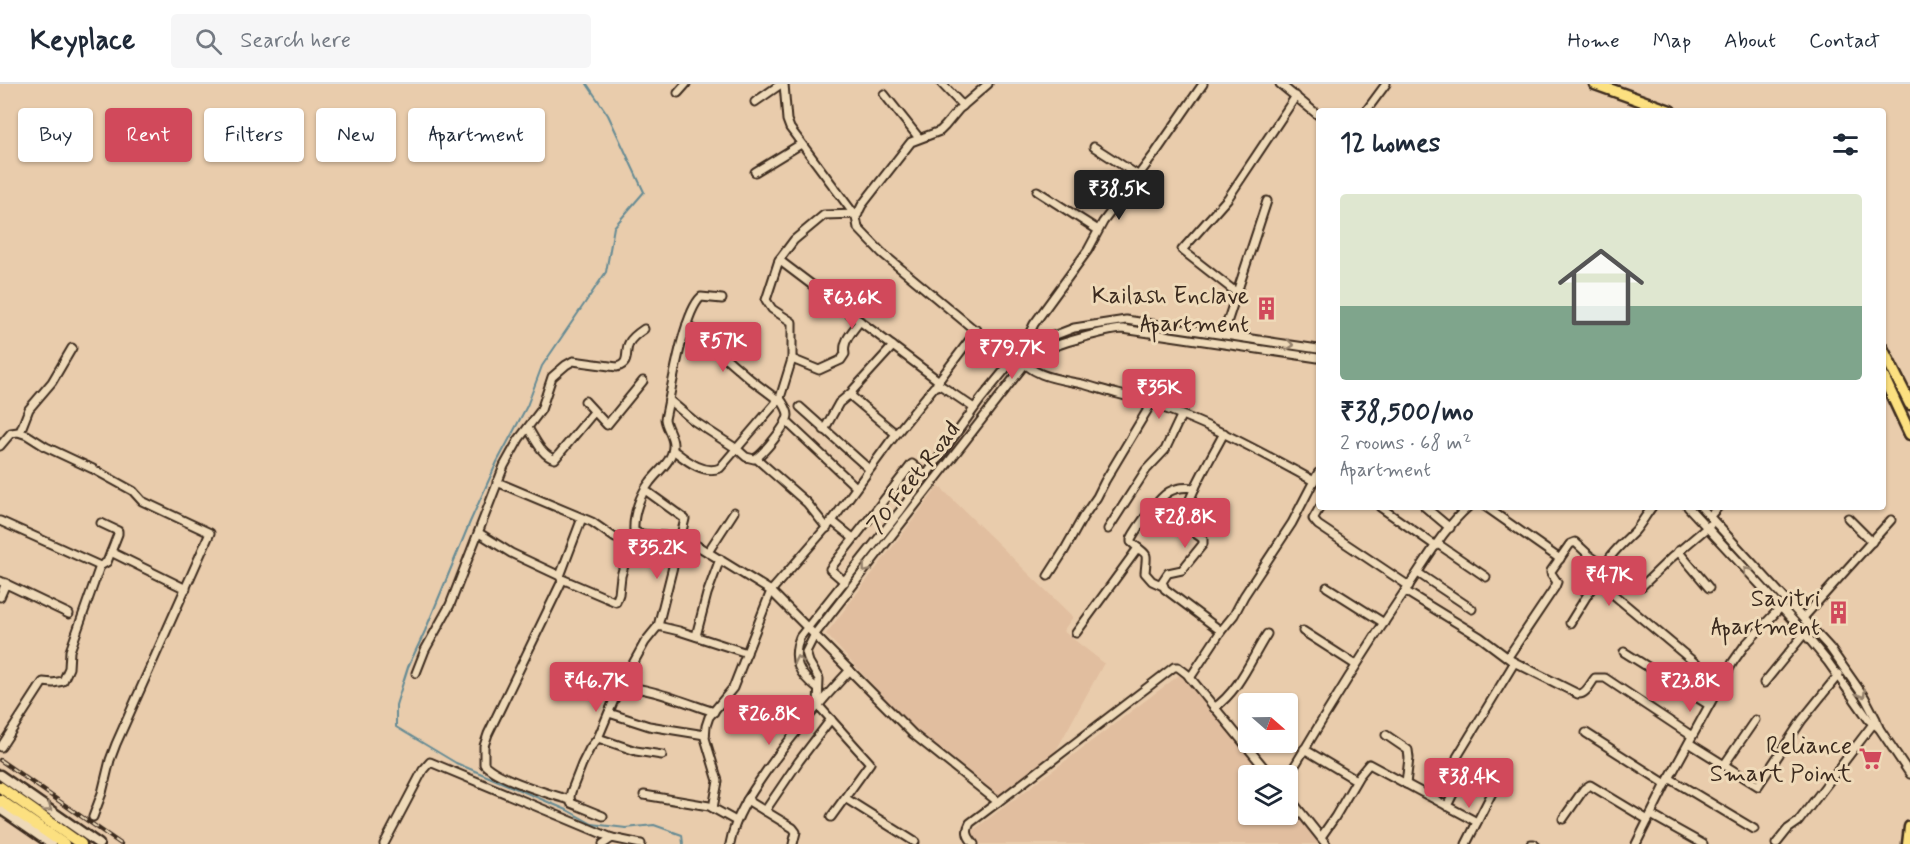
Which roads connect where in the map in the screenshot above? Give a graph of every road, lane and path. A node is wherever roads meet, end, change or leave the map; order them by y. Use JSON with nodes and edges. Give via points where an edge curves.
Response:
{"nodes":[{"id":1,"x":686,"y":84,"type":"edge"},
{"id":2,"x":783,"y":84,"type":"edge"},
{"id":3,"x":942,"y":84,"type":"edge"},
{"id":4,"x":988,"y":84,"type":"edge"},
{"id":5,"x":1203,"y":84,"type":"edge"},
{"id":6,"x":1280,"y":84,"type":"edge"},
{"id":7,"x":1386,"y":84,"type":"edge"},
{"id":8,"x":1595,"y":84,"type":"edge"},
{"id":9,"x":678,"y":93,"type":"dead end"},
{"id":10,"x":884,"y":94,"type":"dead end"},
{"id":11,"x":1296,"y":96,"type":"junction"},
{"id":12,"x":755,"y":102,"type":"dead end"},
{"id":13,"x":963,"y":106,"type":"junction"},
{"id":14,"x":1368,"y":108,"type":"edge"},
{"id":15,"x":1654,"y":108,"type":"edge"},
{"id":16,"x":1316,"y":113,"type":"edge"},
{"id":17,"x":920,"y":138,"type":"junction"},
{"id":18,"x":801,"y":144,"type":"junction"},
{"id":19,"x":1094,"y":147,"type":"dead end"},
{"id":20,"x":755,"y":172,"type":"dead end"},
{"id":21,"x":1139,"y":176,"type":"junction"},
{"id":22,"x":1037,"y":190,"type":"dead end"},
{"id":23,"x":1267,"y":201,"type":"dead end"},
{"id":24,"x":856,"y":214,"type":"junction"},
{"id":25,"x":1098,"y":230,"type":"junction"},
{"id":26,"x":780,"y":260,"type":"junction"},
{"id":27,"x":1237,"y":293,"type":"junction"},
{"id":28,"x":722,"y":299,"type":"dead end"},
{"id":29,"x":860,"y":321,"type":"junction"},
{"id":30,"x":1129,"y":321,"type":"junction"},
{"id":31,"x":687,"y":324,"type":"junction"},
{"id":32,"x":644,"y":329,"type":"dead end"},
{"id":33,"x":977,"y":330,"type":"junction"},
{"id":34,"x":1128,"y":330,"type":"junction"},
{"id":35,"x":1223,"y":335,"type":"junction"},
{"id":36,"x":1254,"y":340,"type":"junction"},
{"id":37,"x":893,"y":346,"type":"junction"},
{"id":38,"x":72,"y":348,"type":"dead end"},
{"id":39,"x":1253,"y":348,"type":"junction"},
{"id":40,"x":1316,"y":349,"type":"edge"},
{"id":41,"x":1017,"y":355,"type":"junction"},
{"id":42,"x":1886,"y":356,"type":"edge"},
{"id":43,"x":1316,"y":358,"type":"edge"},
{"id":44,"x":792,"y":359,"type":"junction"},
{"id":45,"x":1025,"y":364,"type":"junction"},
{"id":46,"x":643,"y":381,"type":"dead end"},
{"id":47,"x":1886,"y":383,"type":"edge"},
{"id":48,"x":937,"y":384,"type":"junction"},
{"id":49,"x":851,"y":393,"type":"junction"},
{"id":50,"x":779,"y":399,"type":"junction"},
{"id":51,"x":669,"y":400,"type":"junction"},
{"id":52,"x":585,"y":401,"type":"dead end"},
{"id":53,"x":1151,"y":404,"type":"junction"},
{"id":54,"x":1910,"y":404,"type":"edge"},
{"id":55,"x":800,"y":407,"type":"dead end"},
{"id":56,"x":975,"y":408,"type":"junction"},
{"id":57,"x":594,"y":412,"type":"junction"},
{"id":58,"x":1181,"y":416,"type":"junction"},
{"id":59,"x":786,"y":422,"type":"junction"},
{"id":60,"x":528,"y":428,"type":"junction"},
{"id":61,"x":824,"y":430,"type":"junction"},
{"id":62,"x":20,"y":432,"type":"junction"},
{"id":63,"x":1224,"y":433,"type":"junction"},
{"id":64,"x":896,"y":434,"type":"junction"},
{"id":65,"x":1910,"y":434,"type":"edge"},
{"id":66,"x":0,"y":446,"type":"edge"},
{"id":67,"x":737,"y":449,"type":"junction"},
{"id":68,"x":672,"y":450,"type":"junction"},
{"id":69,"x":757,"y":459,"type":"junction"},
{"id":70,"x":869,"y":469,"type":"junction"},
{"id":71,"x":926,"y":476,"type":"junction"},
{"id":72,"x":1316,"y":477,"type":"edge"},
{"id":73,"x":1314,"y":481,"type":"junction"},
{"id":74,"x":497,"y":482,"type":"junction"},
{"id":75,"x":856,"y":487,"type":"junction"},
{"id":76,"x":1195,"y":488,"type":"junction"},
{"id":77,"x":645,"y":490,"type":"junction"},
{"id":78,"x":1318,"y":510,"type":"edge"},
{"id":79,"x":1384,"y":510,"type":"edge"},
{"id":80,"x":1429,"y":510,"type":"edge"},
{"id":81,"x":1465,"y":510,"type":"edge"},
{"id":82,"x":1490,"y":510,"type":"edge"},
{"id":83,"x":1650,"y":510,"type":"edge"},
{"id":84,"x":1691,"y":510,"type":"edge"},
{"id":85,"x":1704,"y":510,"type":"edge"},
{"id":86,"x":1716,"y":510,"type":"edge"},
{"id":87,"x":734,"y":512,"type":"dead end"},
{"id":88,"x":582,"y":518,"type":"junction"},
{"id":89,"x":1848,"y":518,"type":"dead end"},
{"id":90,"x":1712,"y":519,"type":"junction"},
{"id":91,"x":0,"y":520,"type":"edge"},
{"id":92,"x":1892,"y":520,"type":"dead end"},
{"id":93,"x":832,"y":521,"type":"junction"},
{"id":94,"x":101,"y":523,"type":"dead end"},
{"id":95,"x":1707,"y":527,"type":"junction"},
{"id":96,"x":827,"y":528,"type":"junction"},
{"id":97,"x":1450,"y":528,"type":"junction"},
{"id":98,"x":1108,"y":529,"type":"dead end"},
{"id":99,"x":479,"y":533,"type":"junction"},
{"id":100,"x":634,"y":535,"type":"junction"},
{"id":101,"x":853,"y":538,"type":"junction"},
{"id":102,"x":679,"y":539,"type":"junction"},
{"id":103,"x":1872,"y":542,"type":"junction"},
{"id":104,"x":1437,"y":545,"type":"junction"},
{"id":105,"x":1138,"y":548,"type":"junction"},
{"id":106,"x":1678,"y":551,"type":"junction"},
{"id":107,"x":111,"y":552,"type":"junction"},
{"id":108,"x":708,"y":552,"type":"junction"},
{"id":109,"x":720,"y":559,"type":"junction"},
{"id":110,"x":1560,"y":559,"type":"junction"},
{"id":111,"x":100,"y":566,"type":"junction"},
{"id":112,"x":1605,"y":566,"type":"junction"},
{"id":113,"x":1418,"y":573,"type":"junction"},
{"id":114,"x":1048,"y":576,"type":"dead end"},
{"id":115,"x":1486,"y":577,"type":"dead end"},
{"id":116,"x":561,"y":578,"type":"junction"},
{"id":117,"x":1601,"y":579,"type":"junction"},
{"id":118,"x":3,"y":582,"type":"edge"},
{"id":119,"x":845,"y":582,"type":"junction"},
{"id":120,"x":1163,"y":586,"type":"junction"},
{"id":121,"x":1642,"y":586,"type":"dead end"},
{"id":122,"x":1327,"y":587,"type":"dead end"},
{"id":123,"x":1407,"y":588,"type":"junction"},
{"id":124,"x":1709,"y":588,"type":"dead end"},
{"id":125,"x":186,"y":589,"type":"junction"},
{"id":126,"x":771,"y":591,"type":"junction"},
{"id":127,"x":0,"y":597,"type":"edge"},
{"id":128,"x":1780,"y":608,"type":"junction"},
{"id":129,"x":1472,"y":609,"type":"dead end"},
{"id":130,"x":69,"y":614,"type":"dead end"},
{"id":131,"x":1803,"y":618,"type":"junction"},
{"id":132,"x":1384,"y":623,"type":"junction"},
{"id":133,"x":1570,"y":623,"type":"dead end"},
{"id":134,"x":658,"y":627,"type":"junction"},
{"id":135,"x":808,"y":627,"type":"junction"},
{"id":136,"x":1221,"y":631,"type":"junction"},
{"id":137,"x":1303,"y":631,"type":"dead end"},
{"id":138,"x":1076,"y":633,"type":"dead end"},
{"id":139,"x":814,"y":634,"type":"junction"},
{"id":140,"x":1267,"y":634,"type":"dead end"},
{"id":141,"x":1804,"y":634,"type":"junction"},
{"id":142,"x":696,"y":636,"type":"junction"},
{"id":143,"x":1624,"y":652,"type":"dead end"},
{"id":144,"x":747,"y":653,"type":"junction"},
{"id":145,"x":1510,"y":659,"type":"junction"},
{"id":146,"x":1356,"y":665,"type":"junction"},
{"id":147,"x":1845,"y":668,"type":"junction"},
{"id":148,"x":850,"y":670,"type":"junction"},
{"id":149,"x":416,"y":673,"type":"dead end"},
{"id":150,"x":1837,"y":676,"type":"junction"},
{"id":151,"x":1190,"y":678,"type":"junction"},
{"id":152,"x":1764,"y":683,"type":"dead end"},
{"id":153,"x":1720,"y":684,"type":"junction"},
{"id":154,"x":620,"y":687,"type":"junction"},
{"id":155,"x":818,"y":689,"type":"junction"},
{"id":156,"x":818,"y":705,"type":"junction"},
{"id":157,"x":1709,"y":705,"type":"junction"},
{"id":158,"x":1214,"y":708,"type":"junction"},
{"id":159,"x":714,"y":711,"type":"junction"},
{"id":160,"x":609,"y":713,"type":"junction"},
{"id":161,"x":831,"y":719,"type":"junction"},
{"id":162,"x":1755,"y":720,"type":"dead end"},
{"id":163,"x":1876,"y":726,"type":"junction"},
{"id":164,"x":1586,"y":733,"type":"dead end"},
{"id":165,"x":705,"y":735,"type":"junction"},
{"id":166,"x":1386,"y":735,"type":"dead end"},
{"id":167,"x":598,"y":738,"type":"junction"},
{"id":168,"x":1691,"y":739,"type":"junction"},
{"id":169,"x":2,"y":747,"type":"dead end"},
{"id":170,"x":1304,"y":749,"type":"junction"},
{"id":171,"x":662,"y":755,"type":"dead end"},
{"id":172,"x":1262,"y":765,"type":"edge"},
{"id":173,"x":1295,"y":765,"type":"edge"},
{"id":174,"x":1724,"y":765,"type":"junction"},
{"id":175,"x":1910,"y":774,"type":"edge"},
{"id":176,"x":0,"y":775,"type":"edge"},
{"id":177,"x":1356,"y":780,"type":"junction"},
{"id":178,"x":1668,"y":781,"type":"junction"},
{"id":179,"x":1406,"y":784,"type":"junction"},
{"id":180,"x":1496,"y":784,"type":"dead end"},
{"id":181,"x":0,"y":787,"type":"edge"},
{"id":182,"x":644,"y":795,"type":"dead end"},
{"id":183,"x":845,"y":798,"type":"junction"},
{"id":184,"x":0,"y":800,"type":"edge"},
{"id":185,"x":570,"y":800,"type":"junction"},
{"id":186,"x":747,"y":800,"type":"junction"},
{"id":187,"x":998,"y":802,"type":"junction"},
{"id":188,"x":1447,"y":806,"type":"junction"},
{"id":189,"x":713,"y":808,"type":"junction"},
{"id":190,"x":0,"y":809,"type":"edge"},
{"id":191,"x":1298,"y":809,"type":"edge"},
{"id":192,"x":765,"y":811,"type":"junction"},
{"id":193,"x":603,"y":816,"type":"dead end"},
{"id":194,"x":93,"y":817,"type":"dead end"},
{"id":195,"x":831,"y":817,"type":"dead end"},
{"id":196,"x":1650,"y":817,"type":"junction"},
{"id":197,"x":1563,"y":819,"type":"dead end"},
{"id":198,"x":736,"y":820,"type":"junction"},
{"id":199,"x":1477,"y":822,"type":"junction"},
{"id":200,"x":1910,"y":827,"type":"edge"},
{"id":201,"x":1754,"y":829,"type":"dead end"},
{"id":202,"x":1321,"y":837,"type":"junction"},
{"id":203,"x":612,"y":838,"type":"junction"},
{"id":204,"x":915,"y":842,"type":"dead end"},
{"id":205,"x":51,"y":844,"type":"edge"},
{"id":206,"x":64,"y":844,"type":"edge"},
{"id":207,"x":81,"y":844,"type":"edge"},
{"id":208,"x":99,"y":844,"type":"edge"},
{"id":209,"x":384,"y":844,"type":"edge"},
{"id":210,"x":603,"y":844,"type":"edge"},
{"id":211,"x":641,"y":844,"type":"edge"},
{"id":212,"x":730,"y":844,"type":"edge"},
{"id":213,"x":793,"y":844,"type":"edge"},
{"id":214,"x":974,"y":844,"type":"edge"},
{"id":215,"x":1326,"y":844,"type":"edge"},
{"id":216,"x":1466,"y":844,"type":"edge"},
{"id":217,"x":1636,"y":844,"type":"edge"},
{"id":218,"x":1703,"y":844,"type":"edge"},
{"id":219,"x":1776,"y":844,"type":"edge"},
{"id":220,"x":1908,"y":844,"type":"edge"}],
"edges":[{"from":1,"to":9,"type":"street"},
{"from":2,"to":12,"type":"street"},
{"from":2,"to":18,"type":"street","via":[[788,124]]},
{"from":3,"to":13,"type":"street"},
{"from":4,"to":13,"type":"street"},
{"from":5,"to":21,"type":"street"},
{"from":6,"to":11,"type":"street"},
{"from":7,"to":14,"type":"street"},
{"from":8,"to":15,"type":"highway"},
{"from":10,"to":17,"type":"street"},
{"from":11,"to":16,"type":"street"},
{"from":11,"to":27,"type":"street","via":[[1228,198],[1182,250]]},
{"from":13,"to":17,"type":"street","via":[[940,130]]},
{"from":17,"to":24,"type":"street","via":[[911,142]]},
{"from":18,"to":20,"type":"street"},
{"from":18,"to":24,"type":"street"},
{"from":19,"to":21,"type":"street"},
{"from":21,"to":25,"type":"street"},
{"from":22,"to":25,"type":"street"},
{"from":23,"to":27,"type":"street"},
{"from":24,"to":26,"type":"street","via":[[820,217],[794,240]]},
{"from":24,"to":33,"type":"street","via":[[858,228],[872,243]]},
{"from":25,"to":41,"type":"street"},
{"from":26,"to":29,"type":"street"},
{"from":26,"to":44,"type":"street","via":[[766,300],[792,322]]},
{"from":27,"to":35,"type":"street"},
{"from":28,"to":31,"type":"street","via":[[699,298]]},
{"from":29,"to":37,"type":"street"},
{"from":29,"to":44,"type":"street","via":[[845,342],[841,360],[819,369]]},
{"from":30,"to":34,"type":"street"},
{"from":30,"to":35,"type":"street","name":"70 Feet Road"},
{"from":30,"to":41,"type":"street","name":"70 Feet Road","via":[[1074,328],[1033,344]]},
{"from":31,"to":50,"type":"street"},
{"from":31,"to":51,"type":"street"},
{"from":32,"to":60,"type":"street","via":[[630,341],[627,360],[621,367],[575,361],[557,372],[549,383],[541,410]]},
{"from":33,"to":41,"type":"street"},
{"from":33,"to":48,"type":"street"},
{"from":34,"to":39,"type":"street","name":"70 Feet Road"},
{"from":34,"to":45,"type":"street","name":"70 Feet Road","via":[[1110,331],[1048,349]]},
{"from":35,"to":36,"type":"street","name":"70 Feet Road"},
{"from":36,"to":39,"type":"street"},
{"from":36,"to":40,"type":"street","name":"70 Feet Road","one_way":true},
{"from":37,"to":48,"type":"street"},
{"from":37,"to":49,"type":"street"},
{"from":38,"to":62,"type":"street","via":[[52,382],[29,409]]},
{"from":39,"to":43,"type":"street","name":"70 Feet Road"},
{"from":41,"to":45,"type":"street"},
{"from":41,"to":56,"type":"street","name":"70 Feet Road"},
{"from":42,"to":54,"type":"highway"},
{"from":44,"to":50,"type":"street"},
{"from":45,"to":53,"type":"street","via":[[1051,378]]},
{"from":45,"to":139,"type":"street","name":"70 Feet Road","one_way":true},
{"from":46,"to":57,"type":"street","via":[[607,425]]},
{"from":47,"to":65,"type":"highway"},
{"from":48,"to":56,"type":"street"},
{"from":48,"to":64,"type":"street"},
{"from":49,"to":61,"type":"street","via":[[839,403]]},
{"from":49,"to":64,"type":"street","via":[[852,399]]},
{"from":50,"to":59,"type":"street","via":[[788,413]]},
{"from":50,"to":67,"type":"street"},
{"from":51,"to":67,"type":"street"},
{"from":51,"to":68,"type":"street","via":[[665,419]]},
{"from":52,"to":57,"type":"street"},
{"from":53,"to":58,"type":"street"},
{"from":53,"to":114,"type":"street"},
{"from":55,"to":61,"type":"street"},
{"from":56,"to":71,"type":"street","name":"70 Feet Road"},
{"from":57,"to":60,"type":"street","via":[[554,459],[543,452]]},
{"from":58,"to":63,"type":"street"},
{"from":58,"to":98,"type":"street","via":[[1165,450],[1146,470]]},
{"from":59,"to":69,"type":"street"},
{"from":59,"to":75,"type":"street"},
{"from":60,"to":74,"type":"street"},
{"from":61,"to":70,"type":"street"},
{"from":62,"to":66,"type":"street","via":[[11,433]]},
{"from":62,"to":125,"type":"street","via":[[135,492],[142,501],[208,532]]},
{"from":63,"to":73,"type":"street"},
{"from":63,"to":76,"type":"street"},
{"from":64,"to":70,"type":"street"},
{"from":67,"to":68,"type":"street","via":[[715,470],[697,466]]},
{"from":67,"to":69,"type":"street","via":[[750,459]]},
{"from":68,"to":77,"type":"street"},
{"from":69,"to":96,"type":"street","via":[[807,503]]},
{"from":70,"to":75,"type":"street"},
{"from":71,"to":101,"type":"street","via":[[912,464]]},
{"from":71,"to":119,"type":"street","name":"70 Feet Road"},
{"from":72,"to":73,"type":"street"},
{"from":73,"to":136,"type":"street","via":[[1292,523]]},
{"from":74,"to":88,"type":"street"},
{"from":74,"to":99,"type":"street"},
{"from":75,"to":93,"type":"street"},
{"from":76,"to":105,"type":"street","via":[[1173,489],[1161,497],[1131,539]]},
{"from":76,"to":120,"type":"street","via":[[1183,525],[1203,539],[1203,544],[1182,570],[1168,573]]},
{"from":77,"to":100,"type":"street","via":[[634,521]]},
{"from":77,"to":102,"type":"street","via":[[685,519]]},
{"from":78,"to":123,"type":"street","via":[[1313,519],[1318,525]]},
{"from":79,"to":104,"type":"street"},
{"from":80,"to":97,"type":"street"},
{"from":81,"to":97,"type":"street"},
{"from":82,"to":110,"type":"street"},
{"from":83,"to":112,"type":"street"},
{"from":84,"to":95,"type":"street"},
{"from":85,"to":90,"type":"street"},
{"from":86,"to":90,"type":"street"},
{"from":87,"to":108,"type":"street"},
{"from":88,"to":100,"type":"street","via":[[615,538],[626,541]]},
{"from":88,"to":116,"type":"street"},
{"from":89,"to":103,"type":"street"},
{"from":90,"to":95,"type":"street"},
{"from":90,"to":131,"type":"street"},
{"from":91,"to":111,"type":"street"},
{"from":92,"to":103,"type":"street"},
{"from":93,"to":96,"type":"street"},
{"from":93,"to":101,"type":"street"},
{"from":94,"to":107,"type":"street","via":[[118,532]]},
{"from":95,"to":106,"type":"street"},
{"from":128,"to":95,"type":"street","one_way":true},
{"from":96,"to":126,"type":"street"},
{"from":97,"to":104,"type":"street"},
{"from":99,"to":116,"type":"street"},
{"from":99,"to":149,"type":"street","via":[[450,605]]},
{"from":100,"to":102,"type":"street"},
{"from":100,"to":116,"type":"street","via":[[616,602]]},
{"from":101,"to":119,"type":"street","via":[[830,569]]},
{"from":102,"to":108,"type":"street"},
{"from":102,"to":134,"type":"street"},
{"from":103,"to":131,"type":"street"},
{"from":104,"to":113,"type":"street"},
{"from":104,"to":115,"type":"street"},
{"from":105,"to":120,"type":"street","via":[[1147,556],[1145,573]]},
{"from":105,"to":138,"type":"street"},
{"from":106,"to":121,"type":"street"},
{"from":106,"to":124,"type":"street"},
{"from":107,"to":111,"type":"street","via":[[107,562]]},
{"from":107,"to":125,"type":"street"},
{"from":108,"to":109,"type":"street"},
{"from":109,"to":126,"type":"street"},
{"from":109,"to":142,"type":"street"},
{"from":110,"to":112,"type":"street","via":[[1575,542]]},
{"from":110,"to":145,"type":"street","via":[[1551,573],[1556,587]]},
{"from":111,"to":169,"type":"street","via":[[63,681],[43,682]]},
{"from":112,"to":117,"type":"street"},
{"from":113,"to":123,"type":"street"},
{"from":113,"to":129,"type":"street"},
{"from":116,"to":185,"type":"street","via":[[561,586],[488,734],[483,760],[488,768],[524,785]]},
{"from":117,"to":133,"type":"street"},
{"from":117,"to":153,"type":"street","via":[[1608,590]]},
{"from":118,"to":127,"type":"street"},
{"from":118,"to":130,"type":"street"},
{"from":119,"to":135,"type":"street","name":"70 Feet Road"},
{"from":120,"to":136,"type":"street"},
{"from":122,"to":132,"type":"street"},
{"from":123,"to":132,"type":"street"},
{"from":123,"to":145,"type":"street"},
{"from":125,"to":194,"type":"street","via":[[116,744]]},
{"from":126,"to":135,"type":"street"},
{"from":126,"to":144,"type":"street"},
{"from":128,"to":141,"type":"street"},
{"from":128,"to":153,"type":"street","via":[[1745,645]]},
{"from":131,"to":147,"type":"street"},
{"from":132,"to":146,"type":"street"},
{"from":134,"to":142,"type":"street"},
{"from":134,"to":154,"type":"street"},
{"from":135,"to":139,"type":"street"},
{"from":155,"to":135,"type":"street","name":"70 Feet Road","one_way":true,"via":[[805,677],[796,659],[800,637]]},
{"from":136,"to":151,"type":"street"},
{"from":137,"to":146,"type":"street"},
{"from":139,"to":148,"type":"street"},
{"from":139,"to":155,"type":"street","name":"70 Feet Road","via":[[806,656],[819,679]]},
{"from":140,"to":158,"type":"street","via":[[1236,686]]},
{"from":141,"to":150,"type":"street"},
{"from":141,"to":152,"type":"street"},
{"from":142,"to":144,"type":"street"},
{"from":143,"to":157,"type":"street"},
{"from":144,"to":159,"type":"street","via":[[733,688]]},
{"from":145,"to":168,"type":"street","via":[[1578,694],[1586,691],[1595,678],[1605,678]]},
{"from":145,"to":188,"type":"street","via":[[1511,669],[1457,757],[1464,770]]},
{"from":146,"to":170,"type":"street"},
{"from":147,"to":150,"type":"street"},
{"from":147,"to":163,"type":"street","one_way":true,"via":[[1865,698]]},
{"from":148,"to":156,"type":"street"},
{"from":148,"to":187,"type":"street","via":[[913,734]]},
{"from":150,"to":163,"type":"street"},
{"from":150,"to":174,"type":"street","via":[[1758,786]]},
{"from":151,"to":158,"type":"street"},
{"from":151,"to":187,"type":"street","via":[[1174,667]]},
{"from":153,"to":157,"type":"street"},
{"from":154,"to":159,"type":"street"},
{"from":154,"to":160,"type":"street"},
{"from":155,"to":156,"type":"street","name":"70 Feet Road"},
{"from":156,"to":161,"type":"street"},
{"from":156,"to":186,"type":"street"},
{"from":157,"to":168,"type":"street"},
{"from":158,"to":172,"type":"street"},
{"from":159,"to":165,"type":"street"},
{"from":160,"to":165,"type":"street","via":[[649,726]]},
{"from":160,"to":167,"type":"street"},
{"from":161,"to":183,"type":"street","via":[[870,763]]},
{"from":161,"to":192,"type":"street"},
{"from":162,"to":174,"type":"street"},
{"from":163,"to":175,"type":"street"},
{"from":163,"to":219,"type":"street"},
{"from":164,"to":178,"type":"street"},
{"from":165,"to":189,"type":"street","via":[[718,782]]},
{"from":166,"to":179,"type":"street","via":[[1408,750]]},
{"from":167,"to":171,"type":"street","via":[[636,752]]},
{"from":167,"to":185,"type":"street","via":[[586,755]]},
{"from":168,"to":174,"type":"street"},
{"from":168,"to":178,"type":"street"},
{"from":170,"to":173,"type":"street"},
{"from":170,"to":177,"type":"street"},
{"from":176,"to":208,"type":"street","one_way":true},
{"from":177,"to":179,"type":"street","via":[[1369,764]]},
{"from":177,"to":202,"type":"street"},
{"from":178,"to":196,"type":"street"},
{"from":178,"to":201,"type":"street"},
{"from":179,"to":188,"type":"street"},
{"from":180,"to":199,"type":"street"},
{"from":181,"to":207,"type":"highway"},
{"from":182,"to":189,"type":"street"},
{"from":183,"to":195,"type":"street"},
{"from":183,"to":204,"type":"street"},
{"from":184,"to":206,"type":"highway"},
{"from":185,"to":193,"type":"street"},
{"from":186,"to":192,"type":"street"},
{"from":186,"to":198,"type":"street"},
{"from":187,"to":214,"type":"street","via":[[967,828]]},
{"from":188,"to":199,"type":"street"},
{"from":189,"to":198,"type":"street"},
{"from":190,"to":205,"type":"street"},
{"from":191,"to":202,"type":"street"},
{"from":192,"to":213,"type":"street","via":[[793,828]]},
{"from":196,"to":197,"type":"street","via":[[1590,784]]},
{"from":196,"to":217,"type":"street"},
{"from":196,"to":218,"type":"street"},
{"from":198,"to":212,"type":"street"},
{"from":199,"to":216,"type":"street"},
{"from":200,"to":220,"type":"highway"},
{"from":202,"to":215,"type":"street"},
{"from":203,"to":209,"type":"street","via":[[430,762]]},
{"from":203,"to":210,"type":"street"},
{"from":203,"to":211,"type":"street"}]}
